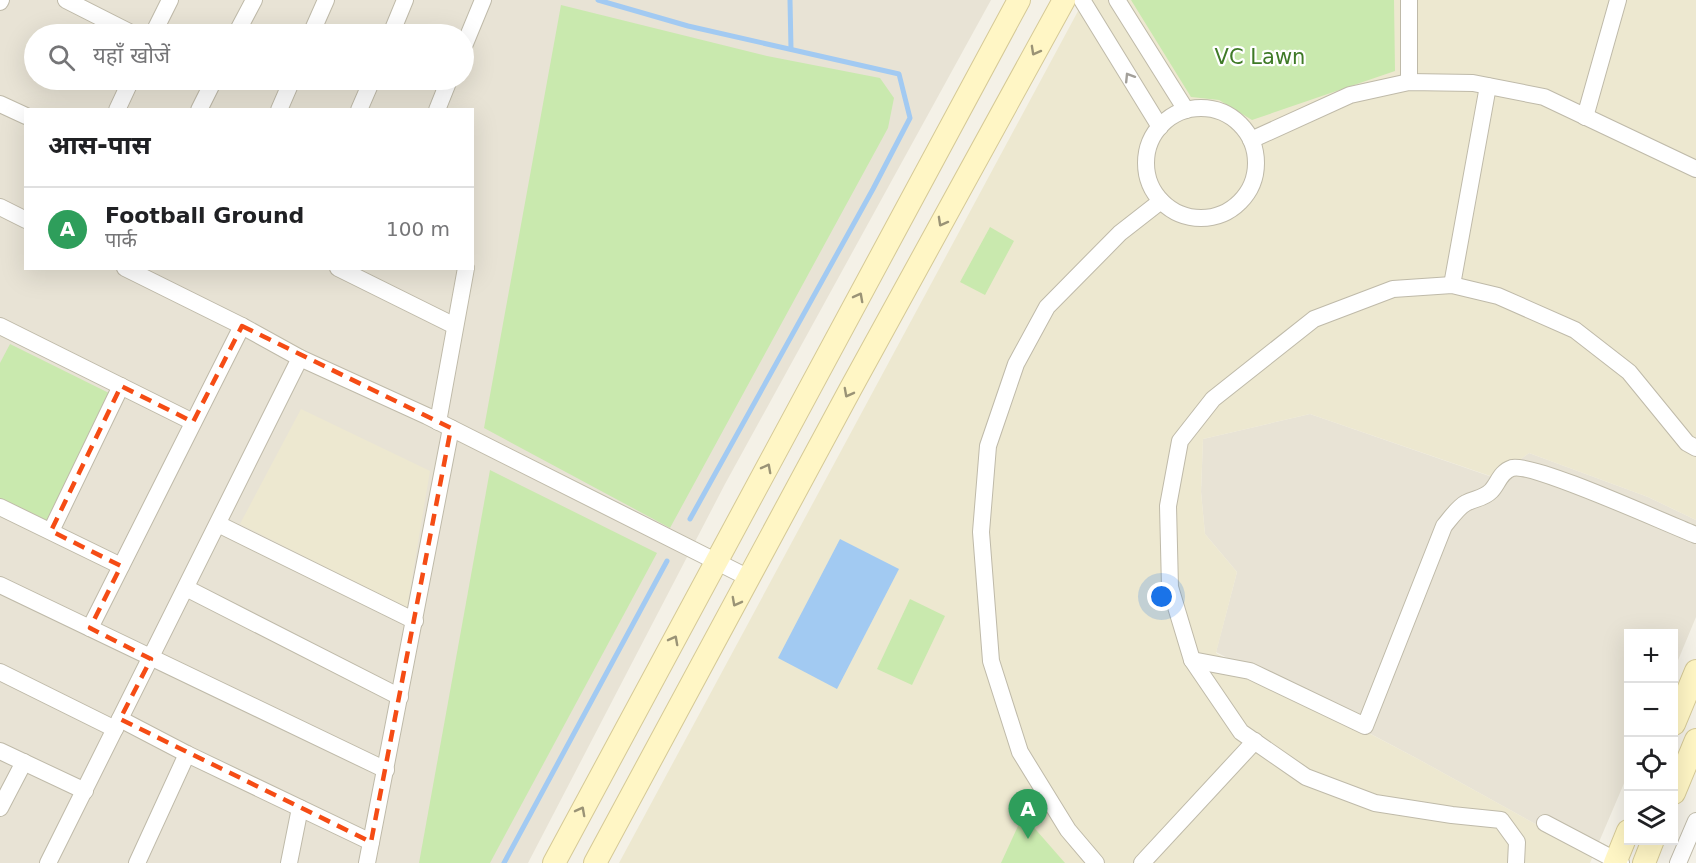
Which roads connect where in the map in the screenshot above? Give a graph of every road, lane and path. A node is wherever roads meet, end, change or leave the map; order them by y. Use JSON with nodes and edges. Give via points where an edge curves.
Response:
{"nodes":[{"id":1,"x":66,"y":0,"type":"edge"},
{"id":2,"x":170,"y":0,"type":"edge"},
{"id":3,"x":254,"y":0,"type":"edge"},
{"id":4,"x":326,"y":0,"type":"edge"},
{"id":5,"x":405,"y":0,"type":"edge"},
{"id":6,"x":483,"y":0,"type":"edge"},
{"id":7,"x":1019,"y":0,"type":"edge"},
{"id":8,"x":1064,"y":0,"type":"edge"},
{"id":9,"x":1082,"y":0,"type":"edge"},
{"id":10,"x":1117,"y":0,"type":"edge"},
{"id":11,"x":1409,"y":0,"type":"edge"},
{"id":12,"x":1618,"y":0,"type":"edge"},
{"id":13,"x":113,"y":24,"type":"edge"},
{"id":14,"x":158,"y":24,"type":"edge"},
{"id":15,"x":241,"y":24,"type":"edge"},
{"id":16,"x":315,"y":24,"type":"edge"},
{"id":17,"x":395,"y":24,"type":"edge"},
{"id":18,"x":473,"y":24,"type":"edge"},
{"id":19,"x":1408,"y":82,"type":"junction"},
{"id":20,"x":1488,"y":86,"type":"junction"},
{"id":21,"x":126,"y":90,"type":"edge"},
{"id":22,"x":209,"y":90,"type":"edge"},
{"id":23,"x":288,"y":90,"type":"edge"},
{"id":24,"x":368,"y":90,"type":"edge"},
{"id":25,"x":445,"y":90,"type":"edge"},
{"id":26,"x":0,"y":104,"type":"edge"},
{"id":27,"x":118,"y":108,"type":"edge"},
{"id":28,"x":200,"y":108,"type":"edge"},
{"id":29,"x":280,"y":108,"type":"edge"},
{"id":30,"x":360,"y":108,"type":"edge"},
{"id":31,"x":438,"y":108,"type":"edge"},
{"id":32,"x":1186,"y":110,"type":"junction"},
{"id":33,"x":24,"y":115,"type":"edge"},
{"id":34,"x":1585,"y":117,"type":"junction"},
{"id":35,"x":1160,"y":127,"type":"junction"},
{"id":36,"x":1251,"y":140,"type":"junction"},
{"id":37,"x":1696,"y":169,"type":"edge"},
{"id":38,"x":1161,"y":201,"type":"junction"},
{"id":39,"x":0,"y":207,"type":"edge"},
{"id":40,"x":24,"y":219,"type":"edge"},
{"id":41,"x":129,"y":270,"type":"edge"},
{"id":42,"x":343,"y":270,"type":"edge"},
{"id":43,"x":466,"y":270,"type":"edge"},
{"id":44,"x":1452,"y":285,"type":"junction"},
{"id":45,"x":242,"y":326,"type":"junction"},
{"id":46,"x":456,"y":326,"type":"junction"},
{"id":47,"x":2,"y":331,"type":"edge"},
{"id":48,"x":300,"y":358,"type":"junction"},
{"id":49,"x":121,"y":386,"type":"junction"},
{"id":50,"x":193,"y":422,"type":"junction"},
{"id":51,"x":445,"y":425,"type":"junction"},
{"id":52,"x":1696,"y":448,"type":"edge"},
{"id":53,"x":0,"y":507,"type":"edge"},
{"id":54,"x":218,"y":524,"type":"junction"},
{"id":55,"x":51,"y":531,"type":"junction"},
{"id":56,"x":1696,"y":536,"type":"edge"},
{"id":57,"x":716,"y":561,"type":"junction"},
{"id":58,"x":121,"y":566,"type":"junction"},
{"id":59,"x":749,"y":578,"type":"junction"},
{"id":60,"x":0,"y":585,"type":"edge"},
{"id":61,"x":186,"y":588,"type":"junction"},
{"id":62,"x":415,"y":621,"type":"junction"},
{"id":63,"x":90,"y":628,"type":"junction"},
{"id":64,"x":152,"y":659,"type":"junction"},
{"id":65,"x":1192,"y":660,"type":"junction"},
{"id":66,"x":1696,"y":671,"type":"edge"},
{"id":67,"x":0,"y":672,"type":"edge"},
{"id":68,"x":400,"y":697,"type":"junction"},
{"id":69,"x":1678,"y":714,"type":"edge"},
{"id":70,"x":118,"y":724,"type":"junction"},
{"id":71,"x":1696,"y":740,"type":"edge"},
{"id":72,"x":1255,"y":741,"type":"junction"},
{"id":73,"x":0,"y":752,"type":"edge"},
{"id":74,"x":187,"y":754,"type":"junction"},
{"id":75,"x":24,"y":762,"type":"junction"},
{"id":76,"x":386,"y":770,"type":"junction"},
{"id":77,"x":85,"y":791,"type":"junction"},
{"id":78,"x":1675,"y":791,"type":"edge"},
{"id":79,"x":0,"y":808,"type":"edge"},
{"id":80,"x":300,"y":808,"type":"junction"},
{"id":81,"x":1696,"y":821,"type":"edge"},
{"id":82,"x":1545,"y":823,"type":"dead end"},
{"id":83,"x":371,"y":842,"type":"junction"},
{"id":84,"x":1624,"y":845,"type":"edge"},
{"id":85,"x":1651,"y":845,"type":"edge"},
{"id":86,"x":1618,"y":862,"type":"edge"},
{"id":87,"x":48,"y":863,"type":"edge"},
{"id":88,"x":137,"y":863,"type":"edge"},
{"id":89,"x":290,"y":863,"type":"edge"},
{"id":90,"x":367,"y":863,"type":"edge"},
{"id":91,"x":554,"y":863,"type":"edge"},
{"id":92,"x":595,"y":863,"type":"edge"},
{"id":93,"x":1096,"y":863,"type":"edge"},
{"id":94,"x":1142,"y":863,"type":"edge"},
{"id":95,"x":1516,"y":863,"type":"edge"},
{"id":96,"x":1644,"y":863,"type":"edge"},
{"id":97,"x":1678,"y":863,"type":"edge"}],
"edges":[{"from":1,"to":13,"type":"street"},
{"from":2,"to":14,"type":"street"},
{"from":3,"to":15,"type":"street"},
{"from":4,"to":16,"type":"street"},
{"from":5,"to":17,"type":"street"},
{"from":6,"to":18,"type":"street"},
{"from":57,"to":7,"type":"street","one_way":true},
{"from":8,"to":59,"type":"street","one_way":true},
{"from":35,"to":9,"type":"street","one_way":true},
{"from":10,"to":32,"type":"street"},
{"from":11,"to":19,"type":"street"},
{"from":12,"to":34,"type":"street"},
{"from":19,"to":20,"type":"street"},
{"from":19,"to":36,"type":"street","via":[[1350,95]]},
{"from":20,"to":34,"type":"street","via":[[1544,97]]},
{"from":20,"to":44,"type":"street"},
{"from":21,"to":27,"type":"street"},
{"from":22,"to":28,"type":"street"},
{"from":23,"to":29,"type":"street"},
{"from":24,"to":30,"type":"street"},
{"from":25,"to":31,"type":"street"},
{"from":26,"to":33,"type":"street"},
{"from":32,"to":35,"type":"street","via":[[1168,118]]},
{"from":32,"to":36,"type":"street","via":[[1211,109],[1229,115]]},
{"from":34,"to":37,"type":"street"},
{"from":35,"to":38,"type":"street","via":[[1152,135],[1145,156],[1147,177]]},
{"from":36,"to":38,"type":"street","via":[[1256,169],[1249,191],[1232,210],[1215,217],[1193,218],[1173,212]]},
{"from":38,"to":93,"type":"street","via":[[1120,233],[1047,307],[1016,364],[988,447],[981,532],[991,661],[1020,752],[1068,830]]},
{"from":39,"to":40,"type":"street"},
{"from":41,"to":45,"type":"street"},
{"from":42,"to":46,"type":"street"},
{"from":43,"to":46,"type":"street"},
{"from":44,"to":52,"type":"street","via":[[1498,296],[1575,330],[1629,372],[1687,443]]},
{"from":44,"to":65,"type":"street","via":[[1393,288],[1314,319],[1212,399],[1180,441],[1168,506],[1170,587]]},
{"from":45,"to":48,"type":"street"},
{"from":45,"to":50,"type":"street"},
{"from":46,"to":51,"type":"street"},
{"from":47,"to":49,"type":"street"},
{"from":48,"to":51,"type":"street"},
{"from":48,"to":54,"type":"street"},
{"from":49,"to":50,"type":"street"},
{"from":49,"to":55,"type":"street"},
{"from":50,"to":58,"type":"street"},
{"from":51,"to":57,"type":"street"},
{"from":51,"to":62,"type":"street"},
{"from":53,"to":55,"type":"street"},
{"from":54,"to":61,"type":"street"},
{"from":54,"to":62,"type":"street"},
{"from":55,"to":58,"type":"street"},
{"from":56,"to":65,"type":"street","via":[[1548,474],[1510,469],[1492,490],[1481,499],[1465,503],[1444,526],[1365,726],[1250,670]]},
{"from":57,"to":59,"type":"street"},
{"from":91,"to":57,"type":"street","one_way":true},
{"from":58,"to":63,"type":"street"},
{"from":59,"to":92,"type":"street","one_way":true},
{"from":60,"to":63,"type":"street"},
{"from":61,"to":64,"type":"street"},
{"from":61,"to":68,"type":"street"},
{"from":62,"to":68,"type":"street"},
{"from":63,"to":64,"type":"street"},
{"from":64,"to":70,"type":"street"},
{"from":64,"to":76,"type":"street"},
{"from":65,"to":72,"type":"street","via":[[1242,732]]},
{"from":66,"to":69,"type":"street"},
{"from":67,"to":70,"type":"street"},
{"from":68,"to":76,"type":"street"},
{"from":70,"to":74,"type":"street"},
{"from":70,"to":77,"type":"street"},
{"from":71,"to":78,"type":"street"},
{"from":72,"to":94,"type":"street"},
{"from":72,"to":95,"type":"street","via":[[1306,777],[1375,803],[1501,820],[1517,842]]},
{"from":73,"to":75,"type":"street"},
{"from":74,"to":80,"type":"street"},
{"from":74,"to":88,"type":"street"},
{"from":75,"to":77,"type":"street"},
{"from":75,"to":79,"type":"street"},
{"from":76,"to":83,"type":"street"},
{"from":77,"to":87,"type":"street"},
{"from":80,"to":83,"type":"street"},
{"from":80,"to":89,"type":"street"},
{"from":81,"to":97,"type":"street"},
{"from":82,"to":86,"type":"street"},
{"from":83,"to":90,"type":"street"},
{"from":84,"to":86,"type":"street"},
{"from":85,"to":96,"type":"street"}]}
